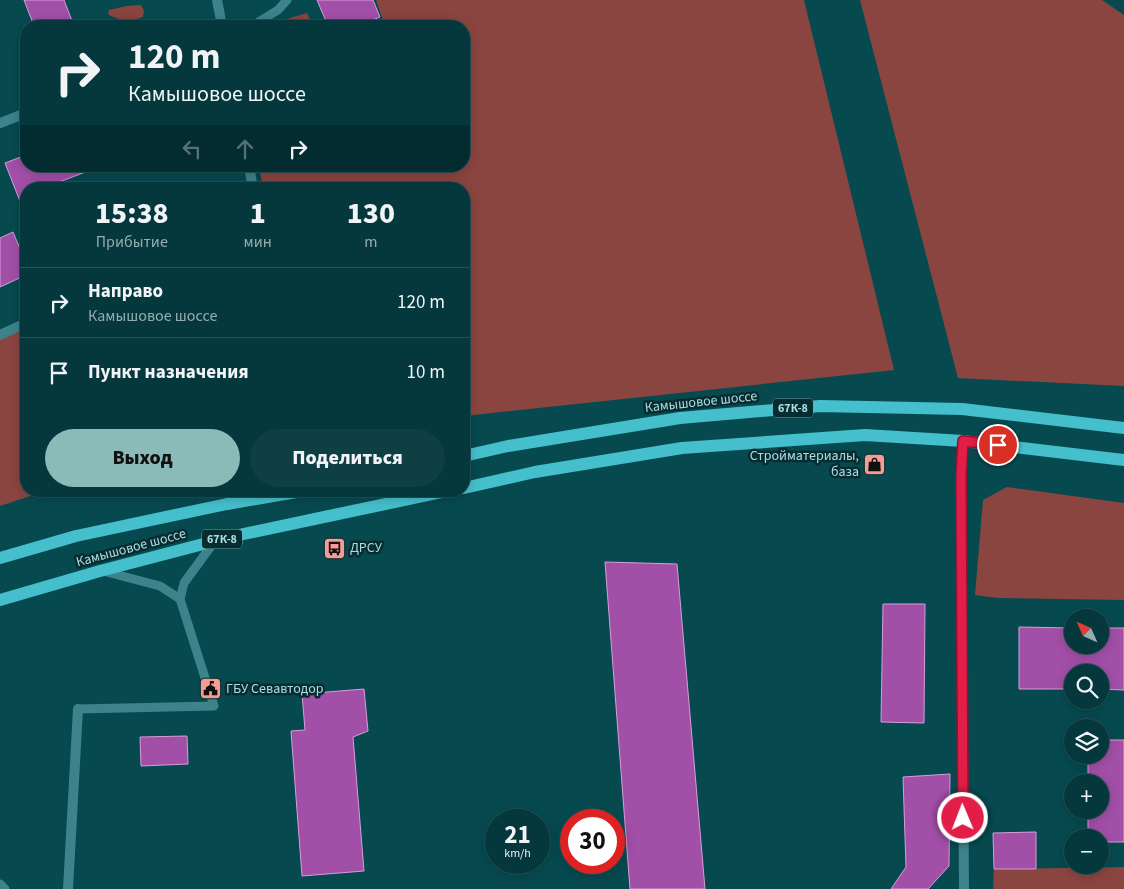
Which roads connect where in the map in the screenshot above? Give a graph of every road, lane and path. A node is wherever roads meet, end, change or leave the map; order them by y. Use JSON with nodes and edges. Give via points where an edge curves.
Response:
{"nodes":[{"id":1,"x":217,"y":0,"type":"edge"},
{"id":2,"x":286,"y":0,"type":"edge"},
{"id":3,"x":221,"y":20,"type":"edge"},
{"id":4,"x":262,"y":20,"type":"edge"},
{"id":5,"x":20,"y":115,"type":"edge"},
{"id":6,"x":0,"y":122,"type":"edge"},
{"id":7,"x":20,"y":327,"type":"edge"},
{"id":8,"x":0,"y":335,"type":"edge"},
{"id":9,"x":1124,"y":428,"type":"edge"},
{"id":10,"x":963,"y":441,"type":"junction"},
{"id":11,"x":470,"y":455,"type":"edge"},
{"id":12,"x":1124,"y":460,"type":"edge"},
{"id":13,"x":470,"y":487,"type":"edge"},
{"id":14,"x":267,"y":497,"type":"edge"},
{"id":15,"x":419,"y":497,"type":"edge"},
{"id":16,"x":214,"y":542,"type":"junction"},
{"id":17,"x":0,"y":558,"type":"edge"},
{"id":18,"x":100,"y":571,"type":"junction"},
{"id":19,"x":180,"y":599,"type":"junction"},
{"id":20,"x":0,"y":600,"type":"edge"},
{"id":21,"x":78,"y":709,"type":"joint"},
{"id":22,"x":0,"y":884,"type":"edge"},
{"id":23,"x":5,"y":889,"type":"edge"},
{"id":24,"x":68,"y":889,"type":"edge"},
{"id":25,"x":964,"y":889,"type":"edge"}],
"edges":[{"from":1,"to":3,"type":"street"},
{"from":2,"to":4,"type":"lane","via":[[278,10]]},
{"from":5,"to":6,"type":"street"},
{"from":7,"to":8,"type":"street"},
{"from":9,"to":11,"type":"main road","name":"Камышовое шоссе","number":"67К-8","via":[[962,409],[820,406],[680,418]]},
{"from":10,"to":12,"type":"main road"},
{"from":10,"to":13,"type":"main road","via":[[865,435],[682,448],[535,472]]},
{"from":10,"to":25,"type":"street"},
{"from":14,"to":17,"type":"main road","name":"Камышовое шоссе","number":"67К-8","via":[[76,536]]},
{"from":15,"to":16,"type":"main road","name":"Камышовое шоссе","number":"67К-8"},
{"from":16,"to":18,"type":"main road","name":"Камышовое шоссе","number":"67К-8"},
{"from":16,"to":19,"type":"lane","via":[[184,583]]},
{"from":18,"to":19,"type":"lane","via":[[160,586]]},
{"from":18,"to":20,"type":"main road","name":"Камышовое шоссе","number":"67К-8"},
{"from":19,"to":21,"type":"lane","via":[[214,706]]},
{"from":21,"to":24,"type":"street"},
{"from":22,"to":23,"type":"lane"}]}
